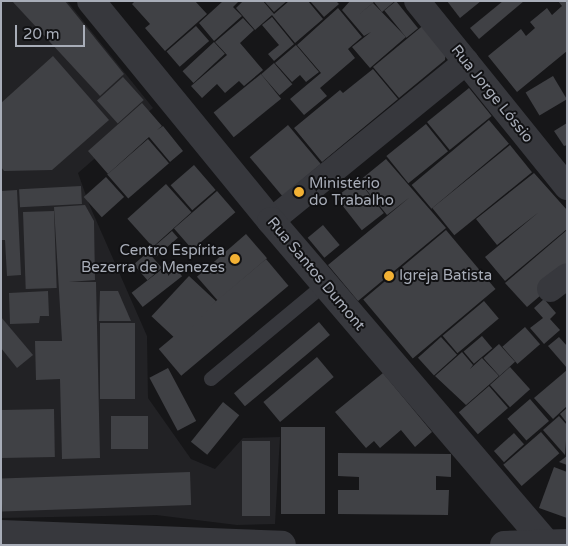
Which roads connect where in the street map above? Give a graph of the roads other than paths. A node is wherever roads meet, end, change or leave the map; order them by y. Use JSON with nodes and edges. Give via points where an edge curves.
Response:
{"nodes":[{"id":1,"x":90,"y":1,"type":"edge"},
{"id":2,"x":417,"y":1,"type":"edge"},
{"id":3,"x":466,"y":62,"type":"junction"},
{"id":4,"x":567,"y":187,"type":"edge"},
{"id":5,"x":271,"y":221,"type":"junction"},
{"id":6,"x":325,"y":284,"type":"junction"},
{"id":7,"x":211,"y":379,"type":"dead end"},
{"id":8,"x":1,"y":534,"type":"edge"},
{"id":9,"x":557,"y":543,"type":"edge"},
{"id":10,"x":282,"y":545,"type":"edge"},
{"id":11,"x":504,"y":545,"type":"edge"}],
"edges":[{"from":1,"to":5,"type":"street","name":"Rua Santos Dumont"},
{"from":2,"to":3,"type":"street","name":"Rua Jorge Lóssio"},
{"from":3,"to":4,"type":"street","name":"Rua Jorge Lóssio"},
{"from":3,"to":5,"type":"street"},
{"from":5,"to":6,"type":"street","name":"Rua Santos Dumont"},
{"from":6,"to":7,"type":"lane"},
{"from":6,"to":9,"type":"street","name":"Rua Santos Dumont"},
{"from":8,"to":10,"type":"street"},
{"from":9,"to":11,"type":"street"}]}
